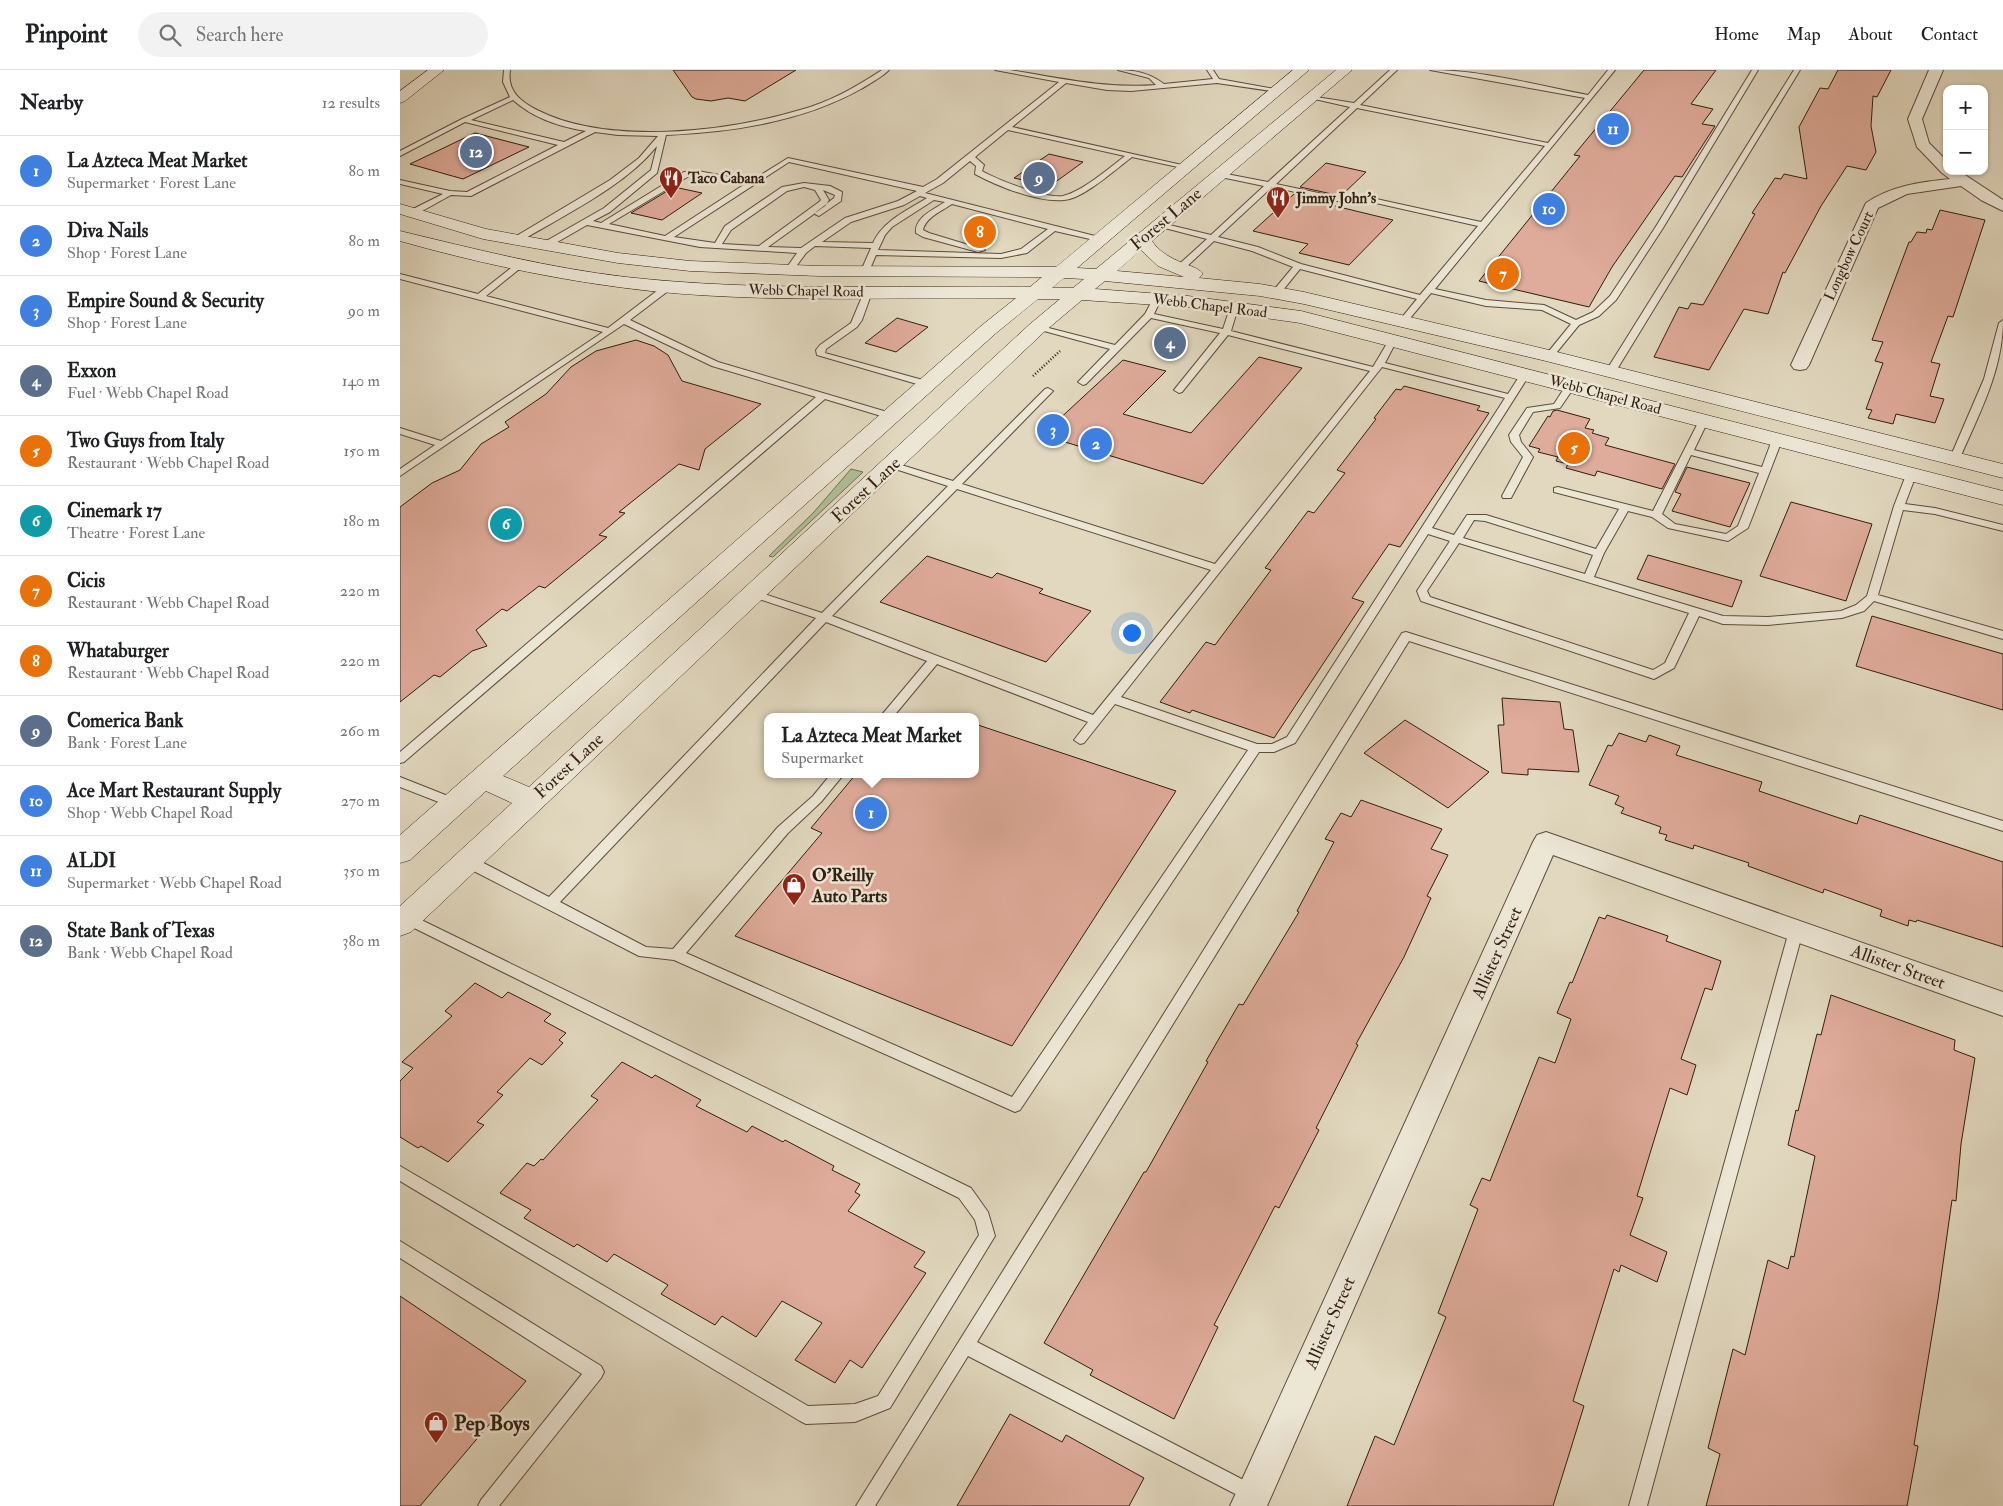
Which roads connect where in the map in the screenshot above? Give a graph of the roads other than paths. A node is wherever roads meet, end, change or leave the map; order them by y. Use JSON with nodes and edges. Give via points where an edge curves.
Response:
{"nodes":[{"id":1,"x":437,"y":70,"type":"edge"},
{"id":2,"x":507,"y":70,"type":"edge"},
{"id":3,"x":886,"y":70,"type":"edge"},
{"id":4,"x":998,"y":70,"type":"edge"},
{"id":5,"x":1121,"y":70,"type":"edge"},
{"id":6,"x":1210,"y":70,"type":"edge"},
{"id":7,"x":1302,"y":70,"type":"edge"},
{"id":8,"x":1344,"y":70,"type":"edge"},
{"id":9,"x":1394,"y":70,"type":"edge"},
{"id":10,"x":1433,"y":70,"type":"edge"},
{"id":11,"x":1612,"y":70,"type":"edge"},
{"id":12,"x":1755,"y":70,"type":"edge"},
{"id":13,"x":1797,"y":70,"type":"edge"},
{"id":14,"x":1936,"y":70,"type":"edge"},
{"id":15,"x":1065,"y":81,"type":"junction"},
{"id":16,"x":1217,"y":81,"type":"junction"},
{"id":17,"x":1161,"y":86,"type":"junction"},
{"id":18,"x":1278,"y":90,"type":"junction"},
{"id":19,"x":1312,"y":97,"type":"junction"},
{"id":20,"x":400,"y":98,"type":"edge"},
{"id":21,"x":513,"y":98,"type":"junction"},
{"id":22,"x":1589,"y":98,"type":"junction"},
{"id":23,"x":1355,"y":106,"type":"junction"},
{"id":24,"x":464,"y":120,"type":"junction"},
{"id":25,"x":1007,"y":128,"type":"junction"},
{"id":26,"x":594,"y":130,"type":"junction"},
{"id":27,"x":664,"y":134,"type":"junction"},
{"id":28,"x":566,"y":145,"type":"junction"},
{"id":29,"x":1549,"y":145,"type":"junction"},
{"id":30,"x":400,"y":154,"type":"edge"},
{"id":31,"x":1130,"y":155,"type":"junction"},
{"id":32,"x":970,"y":157,"type":"junction"},
{"id":33,"x":1943,"y":165,"type":"edge"},
{"id":34,"x":1187,"y":167,"type":"junction"},
{"id":35,"x":1219,"y":174,"type":"junction"},
{"id":36,"x":1953,"y":175,"type":"edge"},
{"id":37,"x":400,"y":182,"type":"edge"},
{"id":38,"x":1961,"y":182,"type":"junction"},
{"id":39,"x":752,"y":183,"type":"junction"},
{"id":40,"x":1269,"y":185,"type":"junction"},
{"id":41,"x":812,"y":186,"type":"junction"},
{"id":42,"x":921,"y":192,"type":"junction"},
{"id":43,"x":450,"y":193,"type":"junction"},
{"id":44,"x":933,"y":197,"type":"junction"},
{"id":45,"x":950,"y":202,"type":"junction"},
{"id":46,"x":2003,"y":206,"type":"edge"},
{"id":47,"x":406,"y":211,"type":"edge"},
{"id":48,"x":585,"y":222,"type":"junction"},
{"id":49,"x":1160,"y":224,"type":"junction"},
{"id":50,"x":603,"y":225,"type":"junction"},
{"id":51,"x":1483,"y":225,"type":"junction"},
{"id":52,"x":1054,"y":228,"type":"junction"},
{"id":53,"x":400,"y":236,"type":"edge"},
{"id":54,"x":1211,"y":237,"type":"junction"},
{"id":55,"x":667,"y":238,"type":"junction"},
{"id":56,"x":1142,"y":239,"type":"junction"},
{"id":57,"x":516,"y":240,"type":"junction"},
{"id":58,"x":1100,"y":240,"type":"junction"},
{"id":59,"x":813,"y":244,"type":"junction"},
{"id":60,"x":544,"y":246,"type":"junction"},
{"id":61,"x":717,"y":246,"type":"junction"},
{"id":62,"x":761,"y":248,"type":"junction"},
{"id":63,"x":770,"y":249,"type":"junction"},
{"id":64,"x":875,"y":249,"type":"junction"},
{"id":65,"x":803,"y":251,"type":"junction"},
{"id":66,"x":1001,"y":256,"type":"junction"},
{"id":67,"x":519,"y":266,"type":"junction"},
{"id":68,"x":1298,"y":266,"type":"junction"},
{"id":69,"x":1179,"y":269,"type":"junction"},
{"id":70,"x":789,"y":270,"type":"junction"},
{"id":71,"x":865,"y":271,"type":"junction"},
{"id":72,"x":1060,"y":272,"type":"junction"},
{"id":73,"x":1100,"y":275,"type":"junction"},
{"id":74,"x":400,"y":276,"type":"edge"},
{"id":75,"x":669,"y":286,"type":"junction"},
{"id":76,"x":1249,"y":288,"type":"junction"},
{"id":77,"x":1430,"y":290,"type":"junction"},
{"id":78,"x":868,"y":292,"type":"junction"},
{"id":79,"x":1033,"y":293,"type":"junction"},
{"id":80,"x":1276,"y":293,"type":"junction"},
{"id":81,"x":1077,"y":294,"type":"junction"},
{"id":82,"x":479,"y":297,"type":"junction"},
{"id":83,"x":1422,"y":298,"type":"junction"},
{"id":84,"x":1153,"y":307,"type":"junction"},
{"id":85,"x":1234,"y":308,"type":"junction"},
{"id":86,"x":624,"y":321,"type":"junction"},
{"id":87,"x":1404,"y":321,"type":"junction"},
{"id":88,"x":2003,"y":322,"type":"edge"},
{"id":89,"x":1576,"y":323,"type":"junction"},
{"id":90,"x":1037,"y":328,"type":"junction"},
{"id":91,"x":610,"y":331,"type":"junction"},
{"id":92,"x":1226,"y":332,"type":"junction"},
{"id":93,"x":1394,"y":340,"type":"junction"},
{"id":94,"x":1117,"y":348,"type":"junction"},
{"id":95,"x":1549,"y":356,"type":"junction"},
{"id":96,"x":1800,"y":365,"type":"dead end"},
{"id":97,"x":1377,"y":367,"type":"junction"},
{"id":98,"x":1611,"y":371,"type":"junction"},
{"id":99,"x":1525,"y":374,"type":"junction"},
{"id":100,"x":1083,"y":382,"type":"dead end"},
{"id":101,"x":927,"y":384,"type":"junction"},
{"id":102,"x":1570,"y":386,"type":"junction"},
{"id":103,"x":1179,"y":390,"type":"dead end"},
{"id":104,"x":1048,"y":391,"type":"dead end"},
{"id":105,"x":824,"y":396,"type":"junction"},
{"id":106,"x":1510,"y":397,"type":"junction"},
{"id":107,"x":890,"y":416,"type":"junction"},
{"id":108,"x":1703,"y":421,"type":"junction"},
{"id":109,"x":400,"y":431,"type":"edge"},
{"id":110,"x":1777,"y":440,"type":"junction"},
{"id":111,"x":442,"y":444,"type":"junction"},
{"id":112,"x":1688,"y":451,"type":"junction"},
{"id":113,"x":1955,"y":458,"type":"junction"},
{"id":114,"x":892,"y":465,"type":"junction"},
{"id":115,"x":1764,"y":471,"type":"junction"},
{"id":116,"x":2003,"y":471,"type":"edge"},
{"id":117,"x":400,"y":473,"type":"edge"},
{"id":118,"x":1911,"y":475,"type":"junction"},
{"id":119,"x":955,"y":485,"type":"junction"},
{"id":120,"x":1558,"y":490,"type":"dead end"},
{"id":121,"x":1508,"y":496,"type":"dead end"},
{"id":122,"x":2003,"y":498,"type":"edge"},
{"id":123,"x":1899,"y":506,"type":"junction"},
{"id":124,"x":1625,"y":508,"type":"junction"},
{"id":125,"x":1656,"y":515,"type":"junction"},
{"id":126,"x":2003,"y":528,"type":"edge"},
{"id":127,"x":1426,"y":530,"type":"junction"},
{"id":128,"x":1457,"y":538,"type":"junction"},
{"id":129,"x":1599,"y":553,"type":"junction"},
{"id":130,"x":1217,"y":568,"type":"junction"},
{"id":131,"x":708,"y":578,"type":"junction"},
{"id":132,"x":1588,"y":579,"type":"junction"},
{"id":133,"x":754,"y":594,"type":"junction"},
{"id":134,"x":1872,"y":597,"type":"junction"},
{"id":135,"x":1695,"y":613,"type":"junction"},
{"id":136,"x":824,"y":617,"type":"junction"},
{"id":137,"x":2003,"y":635,"type":"edge"},
{"id":138,"x":934,"y":660,"type":"junction"},
{"id":139,"x":1113,"y":699,"type":"junction"},
{"id":140,"x":889,"y":713,"type":"edge"},
{"id":141,"x":1096,"y":720,"type":"junction"},
{"id":142,"x":1080,"y":740,"type":"dead end"},
{"id":143,"x":1256,"y":748,"type":"junction"},
{"id":144,"x":400,"y":759,"type":"edge"},
{"id":145,"x":482,"y":778,"type":"junction"},
{"id":146,"x":834,"y":778,"type":"edge"},
{"id":147,"x":400,"y":782,"type":"edge"},
{"id":148,"x":532,"y":800,"type":"junction"},
{"id":149,"x":454,"y":803,"type":"junction"},
{"id":150,"x":2003,"y":826,"type":"edge"},
{"id":151,"x":400,"y":852,"type":"edge"},
{"id":152,"x":467,"y":861,"type":"junction"},
{"id":153,"x":550,"y":904,"type":"junction"},
{"id":154,"x":403,"y":921,"type":"edge"},
{"id":155,"x":1796,"y":931,"type":"junction"},
{"id":156,"x":676,"y":955,"type":"junction"},
{"id":157,"x":2003,"y":1004,"type":"edge"},
{"id":158,"x":400,"y":1173,"type":"edge"},
{"id":159,"x":400,"y":1249,"type":"edge"},
{"id":160,"x":965,"y":1345,"type":"junction"},
{"id":161,"x":1250,"y":1500,"type":"edge"},
{"id":162,"x":487,"y":1506,"type":"edge"},
{"id":163,"x":865,"y":1506,"type":"edge"},
{"id":164,"x":1638,"y":1506,"type":"edge"}],
"edges":[{"from":1,"to":20,"type":"main road"},
{"from":2,"to":21,"type":"lane","via":[[507,89]]},
{"from":3,"to":27,"type":"lane","via":[[832,101],[758,126]]},
{"from":4,"to":15,"type":"lane"},
{"from":5,"to":17,"type":"lane","via":[[1151,77]]},
{"from":6,"to":16,"type":"lane"},
{"from":7,"to":18,"type":"main road","name":"Forest Lane"},
{"from":8,"to":19,"type":"main road","name":"Forest Lane"},
{"from":9,"to":23,"type":"lane"},
{"from":10,"to":22,"type":"lane"},
{"from":11,"to":22,"type":"lane"},
{"from":12,"to":89,"type":"lane","via":[[1613,298],[1596,314]]},
{"from":13,"to":98,"type":"lane"},
{"from":14,"to":33,"type":"street","via":[[1915,119],[1922,144]]},
{"from":15,"to":17,"type":"lane","via":[[1107,88]]},
{"from":15,"to":25,"type":"lane"},
{"from":16,"to":17,"type":"lane"},
{"from":16,"to":18,"type":"lane"},
{"from":18,"to":19,"type":"main road"},
{"from":18,"to":34,"type":"main road","name":"Forest Lane"},
{"from":19,"to":23,"type":"lane"},
{"from":19,"to":35,"type":"main road","name":"Forest Lane"},
{"from":21,"to":24,"type":"lane"},
{"from":21,"to":26,"type":"lane","via":[[535,113],[571,126]]},
{"from":22,"to":29,"type":"lane"},
{"from":23,"to":29,"type":"lane"},
{"from":23,"to":40,"type":"lane"},
{"from":24,"to":28,"type":"lane"},
{"from":24,"to":30,"type":"lane"},
{"from":25,"to":31,"type":"lane"},
{"from":25,"to":32,"type":"lane"},
{"from":26,"to":27,"type":"lane"},
{"from":26,"to":28,"type":"lane"},
{"from":27,"to":48,"type":"lane","via":[[654,171],[607,210]]},
{"from":27,"to":57,"type":"lane","via":[[642,160],[613,182]]},
{"from":28,"to":43,"type":"lane","via":[[468,194]]},
{"from":29,"to":51,"type":"lane"},
{"from":31,"to":32,"type":"lane","via":[[1096,183],[1064,198],[1047,197],[992,180],[978,172],[980,164]]},
{"from":31,"to":34,"type":"lane"},
{"from":32,"to":42,"type":"lane"},
{"from":34,"to":35,"type":"main road"},
{"from":34,"to":58,"type":"main road","name":"Forest Lane"},
{"from":35,"to":40,"type":"lane"},
{"from":35,"to":49,"type":"main road","name":"Forest Lane"},
{"from":36,"to":38,"type":"street"},
{"from":37,"to":43,"type":"lane"},
{"from":38,"to":46,"type":"street"},
{"from":38,"to":96,"type":"street","name":"Longbow Court","via":[[1898,191],[1870,206]]},
{"from":39,"to":42,"type":"lane","via":[[788,160]]},
{"from":39,"to":50,"type":"lane","via":[[687,174]]},
{"from":39,"to":55,"type":"lane"},
{"from":40,"to":51,"type":"lane","via":[[1342,200],[1358,197]]},
{"from":40,"to":54,"type":"lane"},
{"from":41,"to":61,"type":"lane","via":[[796,185],[785,189],[728,228]]},
{"from":41,"to":62,"type":"lane","via":[[822,194],[825,200],[822,204]]},
{"from":41,"to":63,"type":"lane","via":[[835,191],[839,194],[838,199]]},
{"from":42,"to":44,"type":"lane"},
{"from":42,"to":59,"type":"lane","via":[[901,203],[848,220]]},
{"from":43,"to":47,"type":"lane"},
{"from":44,"to":45,"type":"lane"},
{"from":44,"to":64,"type":"lane","via":[[889,225]]},
{"from":45,"to":52,"type":"lane"},
{"from":45,"to":66,"type":"lane","via":[[923,222],[919,231]]},
{"from":47,"to":57,"type":"main road","name":"Webb Chapel Road","via":[[483,234]]},
{"from":48,"to":50,"type":"lane"},
{"from":48,"to":60,"type":"lane"},
{"from":49,"to":54,"type":"lane"},
{"from":49,"to":56,"type":"main road","name":"Forest Lane"},
{"from":50,"to":55,"type":"lane"},
{"from":51,"to":77,"type":"lane"},
{"from":52,"to":58,"type":"lane"},
{"from":52,"to":66,"type":"lane","via":[[1024,251]]},
{"from":53,"to":67,"type":"main road","name":"Webb Chapel Road"},
{"from":54,"to":68,"type":"lane","via":[[1255,249]]},
{"from":54,"to":69,"type":"lane"},
{"from":55,"to":61,"type":"lane"},
{"from":56,"to":69,"type":"main road","via":[[1158,258]]},
{"from":56,"to":73,"type":"main road","name":"Forest Lane"},
{"from":57,"to":60,"type":"main road","name":"Webb Chapel Road"},
{"from":58,"to":72,"type":"main road","name":"Forest Lane"},
{"from":59,"to":64,"type":"lane"},
{"from":59,"to":65,"type":"lane"},
{"from":60,"to":67,"type":"main road"},
{"from":60,"to":70,"type":"main road","name":"Webb Chapel Road","via":[[690,266]]},
{"from":61,"to":62,"type":"lane"},
{"from":62,"to":63,"type":"lane"},
{"from":63,"to":65,"type":"lane"},
{"from":64,"to":66,"type":"lane"},
{"from":64,"to":71,"type":"lane"},
{"from":65,"to":70,"type":"lane"},
{"from":67,"to":75,"type":"main road","name":"Webb Chapel Road"},
{"from":67,"to":82,"type":"lane"},
{"from":68,"to":80,"type":"lane"},
{"from":68,"to":83,"type":"lane"},
{"from":69,"to":76,"type":"main road"},
{"from":70,"to":71,"type":"main road","name":"Webb Chapel Road"},
{"from":71,"to":72,"type":"main road","name":"Webb Chapel Road"},
{"from":72,"to":73,"type":"main road","name":"Webb Chapel Road"},
{"from":72,"to":79,"type":"main road","name":"Forest Lane"},
{"from":73,"to":76,"type":"main road","name":"Webb Chapel Road"},
{"from":73,"to":81,"type":"main road","name":"Forest Lane"},
{"from":74,"to":82,"type":"lane"},
{"from":75,"to":78,"type":"main road","name":"Webb Chapel Road","via":[[757,292]]},
{"from":75,"to":86,"type":"lane"},
{"from":76,"to":80,"type":"main road","name":"Webb Chapel Road"},
{"from":77,"to":83,"type":"lane"},
{"from":77,"to":89,"type":"lane","via":[[1486,303],[1544,308]]},
{"from":78,"to":79,"type":"main road","name":"Webb Chapel Road"},
{"from":78,"to":101,"type":"lane","via":[[858,320],[823,347],[821,355]]},
{"from":79,"to":81,"type":"main road","name":"Webb Chapel Road"},
{"from":79,"to":101,"type":"main road","name":"Forest Lane"},
{"from":80,"to":87,"type":"main road","name":"Webb Chapel Road"},
{"from":81,"to":84,"type":"main road","name":"Webb Chapel Road"},
{"from":81,"to":90,"type":"main road","name":"Forest Lane"},
{"from":82,"to":91,"type":"lane"},
{"from":83,"to":87,"type":"lane"},
{"from":84,"to":85,"type":"main road","name":"Webb Chapel Road"},
{"from":84,"to":92,"type":"lane"},
{"from":84,"to":94,"type":"lane"},
{"from":85,"to":92,"type":"lane"},
{"from":85,"to":93,"type":"main road","name":"Webb Chapel Road","via":[[1301,317]]},
{"from":86,"to":91,"type":"lane"},
{"from":86,"to":105,"type":"lane","via":[[715,364]]},
{"from":87,"to":93,"type":"main road"},
{"from":87,"to":95,"type":"main road","name":"Webb Chapel Road"},
{"from":88,"to":113,"type":"lane","via":[[1989,379]]},
{"from":89,"to":95,"type":"lane"},
{"from":90,"to":94,"type":"lane"},
{"from":90,"to":114,"type":"main road","name":"Forest Lane"},
{"from":91,"to":111,"type":"lane"},
{"from":92,"to":97,"type":"lane"},
{"from":92,"to":103,"type":"lane"},
{"from":93,"to":97,"type":"lane"},
{"from":93,"to":99,"type":"main road","name":"Webb Chapel Road"},
{"from":94,"to":100,"type":"lane"},
{"from":95,"to":98,"type":"main road","name":"Webb Chapel Road"},
{"from":97,"to":106,"type":"lane"},
{"from":97,"to":130,"type":"lane"},
{"from":98,"to":113,"type":"main road","name":"Webb Chapel Road"},
{"from":99,"to":102,"type":"main road","name":"Webb Chapel Road"},
{"from":99,"to":106,"type":"lane"},
{"from":101,"to":107,"type":"main road","name":"Forest Lane"},
{"from":102,"to":108,"type":"main road","name":"Webb Chapel Road"},
{"from":102,"to":121,"type":"lane","via":[[1557,406],[1530,410],[1514,434],[1528,457]]},
{"from":104,"to":119,"type":"lane"},
{"from":105,"to":107,"type":"lane"},
{"from":105,"to":144,"type":"lane"},
{"from":106,"to":127,"type":"lane"},
{"from":107,"to":131,"type":"main road","name":"Forest Lane"},
{"from":108,"to":110,"type":"main road","name":"Webb Chapel Road"},
{"from":108,"to":112,"type":"lane"},
{"from":109,"to":111,"type":"lane"},
{"from":110,"to":115,"type":"lane"},
{"from":110,"to":118,"type":"main road","name":"Webb Chapel Road"},
{"from":111,"to":117,"type":"lane"},
{"from":112,"to":115,"type":"lane"},
{"from":112,"to":125,"type":"lane"},
{"from":113,"to":116,"type":"main road","name":"Webb Chapel Road"},
{"from":114,"to":119,"type":"lane"},
{"from":114,"to":133,"type":"main road","name":"Forest Lane"},
{"from":115,"to":125,"type":"lane","via":[[1743,528],[1728,538],[1672,526]]},
{"from":118,"to":122,"type":"main road","name":"Webb Chapel Road"},
{"from":118,"to":123,"type":"lane"},
{"from":119,"to":130,"type":"lane"},
{"from":119,"to":136,"type":"lane"},
{"from":120,"to":124,"type":"lane"},
{"from":123,"to":126,"type":"lane","via":[[1935,511]]},
{"from":123,"to":134,"type":"lane"},
{"from":124,"to":125,"type":"lane"},
{"from":124,"to":129,"type":"lane"},
{"from":127,"to":128,"type":"lane"},
{"from":127,"to":143,"type":"lane","via":[[1291,740],[1274,748]]},
{"from":128,"to":129,"type":"lane","via":[[1471,517],[1486,518]]},
{"from":128,"to":132,"type":"lane"},
{"from":128,"to":135,"type":"lane","via":[[1422,591],[1426,599],[1641,671],[1654,674],[1670,665]]},
{"from":129,"to":132,"type":"lane"},
{"from":130,"to":139,"type":"lane"},
{"from":131,"to":133,"type":"main road"},
{"from":131,"to":145,"type":"main road","name":"Forest Lane"},
{"from":132,"to":135,"type":"lane"},
{"from":133,"to":136,"type":"lane"},
{"from":133,"to":148,"type":"main road","name":"Forest Lane"},
{"from":134,"to":135,"type":"lane","via":[[1860,608],[1842,614],[1768,621],[1723,620]]},
{"from":134,"to":137,"type":"lane"},
{"from":136,"to":138,"type":"lane"},
{"from":136,"to":153,"type":"lane"},
{"from":138,"to":140,"type":"lane"},
{"from":138,"to":141,"type":"lane"},
{"from":139,"to":141,"type":"lane"},
{"from":139,"to":143,"type":"lane"},
{"from":141,"to":142,"type":"lane"},
{"from":143,"to":156,"type":"lane","via":[[1015,1105]]},
{"from":145,"to":148,"type":"main road"},
{"from":145,"to":149,"type":"main road","name":"Forest Lane"},
{"from":146,"to":156,"type":"lane","via":[[783,830]]},
{"from":147,"to":149,"type":"lane"},
{"from":148,"to":152,"type":"main road","name":"Forest Lane"},
{"from":149,"to":151,"type":"main road","name":"Forest Lane"},
{"from":150,"to":160,"type":"lane","via":[[1406,636]]},
{"from":152,"to":153,"type":"lane"},
{"from":152,"to":154,"type":"main road","name":"Forest Lane"},
{"from":153,"to":156,"type":"lane","via":[[644,952]]},
{"from":154,"to":158,"type":"lane","via":[[966,1193],[982,1217],[987,1236],[884,1402],[855,1413],[806,1414]]},
{"from":155,"to":157,"type":"street","name":"Allister Street"},
{"from":155,"to":161,"type":"street","name":"Allister Street","via":[[1546,842]]},
{"from":155,"to":164,"type":"lane"},
{"from":159,"to":162,"type":"lane","via":[[595,1372]]},
{"from":160,"to":161,"type":"lane"},
{"from":160,"to":163,"type":"lane"}]}
